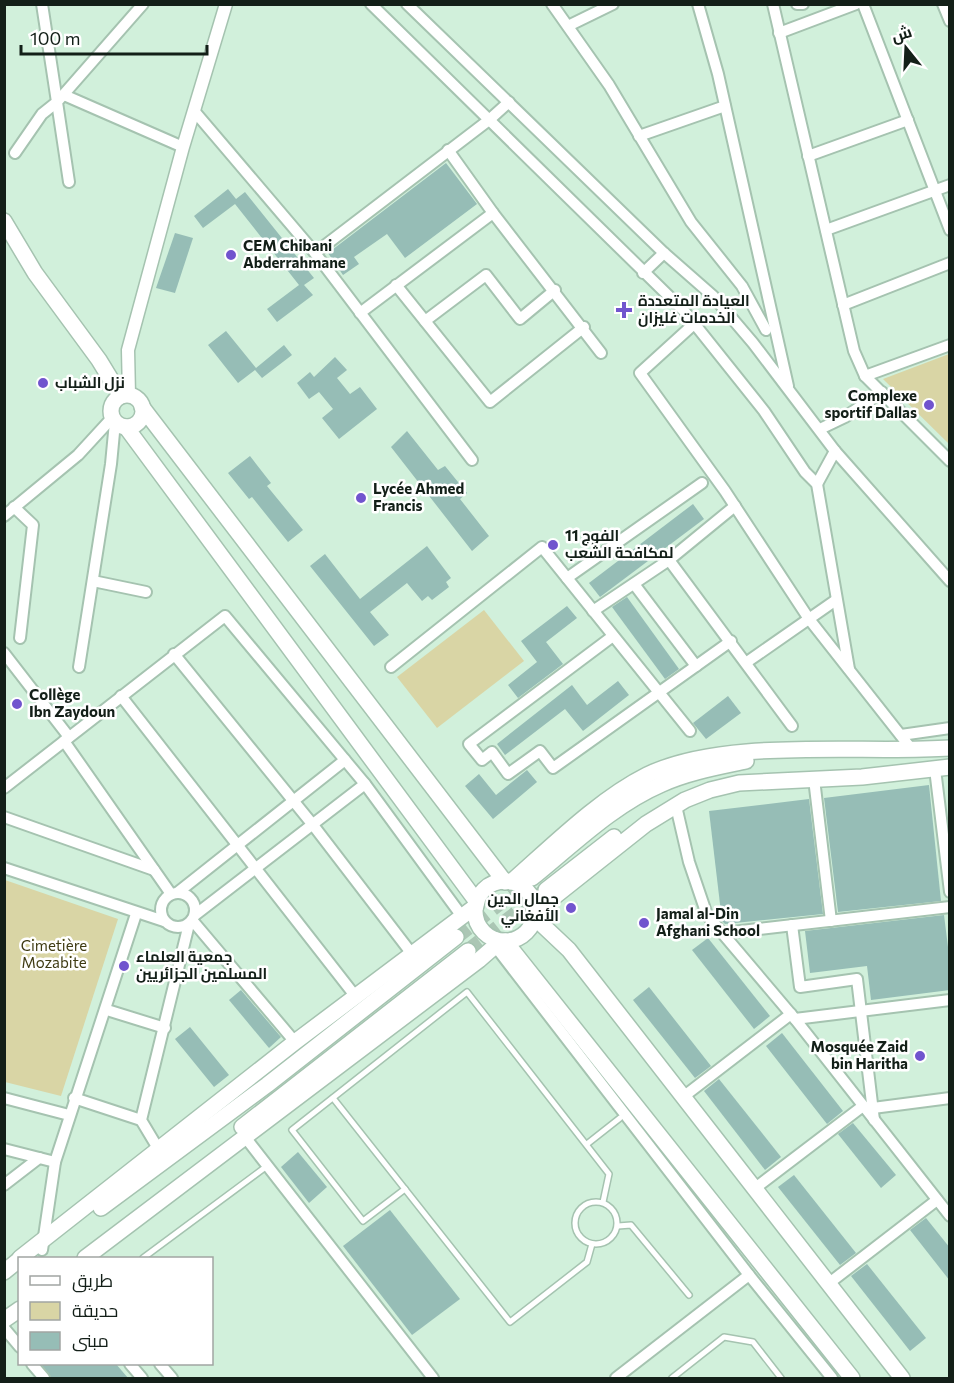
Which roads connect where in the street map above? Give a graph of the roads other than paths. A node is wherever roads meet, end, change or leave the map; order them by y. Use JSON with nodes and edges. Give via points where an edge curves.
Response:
{"nodes":[{"id":1,"x":42,"y":4,"type":"edge"},
{"id":2,"x":143,"y":4,"type":"edge"},
{"id":3,"x":226,"y":4,"type":"edge"},
{"id":4,"x":371,"y":4,"type":"edge"},
{"id":5,"x":407,"y":4,"type":"edge"},
{"id":6,"x":552,"y":4,"type":"edge"},
{"id":7,"x":613,"y":4,"type":"edge"},
{"id":8,"x":698,"y":4,"type":"edge"},
{"id":9,"x":773,"y":4,"type":"edge"},
{"id":10,"x":797,"y":4,"type":"edge"},
{"id":11,"x":802,"y":4,"type":"edge"},
{"id":12,"x":855,"y":4,"type":"edge"},
{"id":13,"x":863,"y":4,"type":"edge"},
{"id":14,"x":943,"y":4,"type":"edge"},
{"id":15,"x":950,"y":21,"type":"edge"},
{"id":16,"x":568,"y":26,"type":"junction"},
{"id":17,"x":779,"y":33,"type":"junction"},
{"id":18,"x":60,"y":99,"type":"junction"},
{"id":19,"x":509,"y":102,"type":"junction"},
{"id":20,"x":725,"y":105,"type":"junction"},
{"id":21,"x":195,"y":112,"type":"junction"},
{"id":22,"x":489,"y":120,"type":"junction"},
{"id":23,"x":908,"y":120,"type":"junction"},
{"id":24,"x":639,"y":136,"type":"junction"},
{"id":25,"x":183,"y":147,"type":"junction"},
{"id":26,"x":448,"y":150,"type":"junction"},
{"id":27,"x":15,"y":153,"type":"dead end"},
{"id":28,"x":808,"y":156,"type":"junction"},
{"id":29,"x":69,"y":183,"type":"dead end"},
{"id":30,"x":950,"y":185,"type":"edge"},
{"id":31,"x":935,"y":191,"type":"junction"},
{"id":32,"x":493,"y":213,"type":"junction"},
{"id":33,"x":4,"y":221,"type":"edge"},
{"id":34,"x":826,"y":230,"type":"junction"},
{"id":35,"x":950,"y":230,"type":"edge"},
{"id":36,"x":315,"y":253,"type":"junction"},
{"id":37,"x":664,"y":253,"type":"junction"},
{"id":38,"x":950,"y":263,"type":"edge"},
{"id":39,"x":643,"y":273,"type":"junction"},
{"id":40,"x":396,"y":285,"type":"junction"},
{"id":41,"x":555,"y":290,"type":"junction"},
{"id":42,"x":771,"y":303,"type":"junction"},
{"id":43,"x":843,"y":305,"type":"junction"},
{"id":44,"x":360,"y":313,"type":"junction"},
{"id":45,"x":425,"y":321,"type":"junction"},
{"id":46,"x":695,"y":323,"type":"junction"},
{"id":47,"x":584,"y":327,"type":"junction"},
{"id":48,"x":766,"y":330,"type":"junction"},
{"id":49,"x":753,"y":343,"type":"junction"},
{"id":50,"x":950,"y":345,"type":"edge"},
{"id":51,"x":601,"y":352,"type":"dead end"},
{"id":52,"x":865,"y":376,"type":"junction"},
{"id":53,"x":789,"y":390,"type":"junction"},
{"id":54,"x":882,"y":392,"type":"junction"},
{"id":55,"x":125,"y":396,"type":"junction"},
{"id":56,"x":142,"y":407,"type":"junction"},
{"id":57,"x":117,"y":422,"type":"junction"},
{"id":58,"x":820,"y":429,"type":"junction"},
{"id":59,"x":835,"y":451,"type":"junction"},
{"id":60,"x":949,"y":458,"type":"edge"},
{"id":61,"x":472,"y":460,"type":"dead end"},
{"id":62,"x":702,"y":483,"type":"dead end"},
{"id":63,"x":817,"y":484,"type":"junction"},
{"id":64,"x":14,"y":507,"type":"junction"},
{"id":65,"x":735,"y":507,"type":"junction"},
{"id":66,"x":4,"y":516,"type":"edge"},
{"id":67,"x":669,"y":560,"type":"junction"},
{"id":68,"x":567,"y":578,"type":"junction"},
{"id":69,"x":93,"y":581,"type":"junction"},
{"id":70,"x":950,"y":581,"type":"edge"},
{"id":71,"x":634,"y":584,"type":"junction"},
{"id":72,"x":146,"y":592,"type":"dead end"},
{"id":73,"x":836,"y":600,"type":"junction"},
{"id":74,"x":593,"y":611,"type":"junction"},
{"id":75,"x":809,"y":619,"type":"junction"},
{"id":76,"x":613,"y":636,"type":"junction"},
{"id":77,"x":20,"y":638,"type":"dead end"},
{"id":78,"x":731,"y":642,"type":"junction"},
{"id":79,"x":4,"y":653,"type":"edge"},
{"id":80,"x":174,"y":654,"type":"junction"},
{"id":81,"x":747,"y":662,"type":"junction"},
{"id":82,"x":696,"y":666,"type":"junction"},
{"id":83,"x":79,"y":667,"type":"dead end"},
{"id":84,"x":391,"y":667,"type":"dead end"},
{"id":85,"x":849,"y":669,"type":"junction"},
{"id":86,"x":659,"y":693,"type":"junction"},
{"id":87,"x":121,"y":696,"type":"junction"},
{"id":88,"x":792,"y":726,"type":"dead end"},
{"id":89,"x":950,"y":728,"type":"edge"},
{"id":90,"x":690,"y":731,"type":"dead end"},
{"id":91,"x":901,"y":735,"type":"junction"},
{"id":92,"x":67,"y":739,"type":"junction"},
{"id":93,"x":950,"y":748,"type":"edge"},
{"id":94,"x":790,"y":751,"type":"junction"},
{"id":95,"x":914,"y":751,"type":"junction"},
{"id":96,"x":345,"y":760,"type":"junction"},
{"id":97,"x":942,"y":768,"type":"edge"},
{"id":98,"x":814,"y":779,"type":"junction"},
{"id":99,"x":739,"y":783,"type":"junction"},
{"id":100,"x":365,"y":784,"type":"junction"},
{"id":101,"x":4,"y":788,"type":"edge"},
{"id":102,"x":293,"y":801,"type":"junction"},
{"id":103,"x":676,"y":806,"type":"junction"},
{"id":104,"x":4,"y":817,"type":"edge"},
{"id":105,"x":313,"y":825,"type":"junction"},
{"id":106,"x":238,"y":845,"type":"junction"},
{"id":107,"x":4,"y":868,"type":"edge"},
{"id":108,"x":257,"y":868,"type":"junction"},
{"id":109,"x":154,"y":870,"type":"junction"},
{"id":110,"x":532,"y":878,"type":"tunnel mouth"},
{"id":111,"x":508,"y":882,"type":"junction"},
{"id":112,"x":546,"y":890,"type":"tunnel mouth"},
{"id":113,"x":950,"y":892,"type":"edge"},
{"id":114,"x":174,"y":894,"type":"junction"},
{"id":115,"x":476,"y":904,"type":"junction"},
{"id":116,"x":950,"y":908,"type":"edge"},
{"id":117,"x":136,"y":914,"type":"junction"},
{"id":118,"x":535,"y":914,"type":"junction"},
{"id":119,"x":461,"y":915,"type":"junction"},
{"id":120,"x":192,"y":920,"type":"junction"},
{"id":121,"x":164,"y":921,"type":"junction"},
{"id":122,"x":831,"y":921,"type":"junction"},
{"id":123,"x":792,"y":926,"type":"junction"},
{"id":124,"x":724,"y":933,"type":"junction"},
{"id":125,"x":456,"y":937,"type":"tunnel mouth"},
{"id":126,"x":499,"y":942,"type":"junction"},
{"id":127,"x":468,"y":951,"type":"tunnel mouth"},
{"id":128,"x":412,"y":954,"type":"junction"},
{"id":129,"x":356,"y":997,"type":"junction"},
{"id":130,"x":950,"y":1000,"type":"edge"},
{"id":131,"x":107,"y":1010,"type":"junction"},
{"id":132,"x":861,"y":1011,"type":"junction"},
{"id":133,"x":793,"y":1017,"type":"junction"},
{"id":134,"x":165,"y":1028,"type":"junction"},
{"id":135,"x":295,"y":1042,"type":"junction"},
{"id":136,"x":683,"y":1097,"type":"junction"},
{"id":137,"x":4,"y":1098,"type":"edge"},
{"id":138,"x":74,"y":1098,"type":"junction"},
{"id":139,"x":333,"y":1098,"type":"junction"},
{"id":140,"x":950,"y":1098,"type":"edge"},
{"id":141,"x":868,"y":1107,"type":"junction"},
{"id":142,"x":69,"y":1115,"type":"junction"},
{"id":143,"x":620,"y":1118,"type":"dead end"},
{"id":144,"x":141,"y":1120,"type":"junction"},
{"id":145,"x":245,"y":1137,"type":"junction"},
{"id":146,"x":587,"y":1144,"type":"junction"},
{"id":147,"x":4,"y":1149,"type":"edge"},
{"id":148,"x":159,"y":1150,"type":"junction"},
{"id":149,"x":39,"y":1158,"type":"junction"},
{"id":150,"x":55,"y":1162,"type":"junction"},
{"id":151,"x":268,"y":1165,"type":"junction"},
{"id":152,"x":4,"y":1185,"type":"edge"},
{"id":153,"x":405,"y":1189,"type":"junction"},
{"id":154,"x":754,"y":1189,"type":"junction"},
{"id":155,"x":937,"y":1200,"type":"junction"},
{"id":156,"x":603,"y":1202,"type":"junction"},
{"id":157,"x":950,"y":1216,"type":"edge"},
{"id":158,"x":618,"y":1226,"type":"junction"},
{"id":159,"x":592,"y":1244,"type":"junction"},
{"id":160,"x":39,"y":1249,"type":"edge"},
{"id":161,"x":88,"y":1255,"type":"edge"},
{"id":162,"x":24,"y":1257,"type":"edge"},
{"id":163,"x":144,"y":1257,"type":"edge"},
{"id":164,"x":18,"y":1261,"type":"edge"},
{"id":165,"x":18,"y":1268,"type":"edge"},
{"id":166,"x":4,"y":1274,"type":"edge"},
{"id":167,"x":749,"y":1275,"type":"junction"},
{"id":168,"x":828,"y":1284,"type":"junction"},
{"id":169,"x":689,"y":1295,"type":"dead end"},
{"id":170,"x":18,"y":1310,"type":"edge"},
{"id":171,"x":4,"y":1320,"type":"edge"},
{"id":172,"x":4,"y":1328,"type":"edge"},
{"id":173,"x":18,"y":1345,"type":"edge"},
{"id":174,"x":131,"y":1365,"type":"edge"},
{"id":175,"x":161,"y":1365,"type":"edge"},
{"id":176,"x":142,"y":1378,"type":"edge"},
{"id":177,"x":172,"y":1378,"type":"edge"},
{"id":178,"x":433,"y":1378,"type":"edge"},
{"id":179,"x":616,"y":1378,"type":"edge"},
{"id":180,"x":672,"y":1378,"type":"edge"},
{"id":181,"x":781,"y":1378,"type":"edge"},
{"id":182,"x":831,"y":1378,"type":"edge"},
{"id":183,"x":852,"y":1378,"type":"edge"},
{"id":184,"x":902,"y":1378,"type":"edge"}],
"edges":[{"from":1,"to":18,"type":"street"},
{"from":2,"to":18,"type":"street"},
{"from":3,"to":21,"type":"street"},
{"from":4,"to":22,"type":"street"},
{"from":5,"to":19,"type":"street"},
{"from":6,"to":16,"type":"street"},
{"from":7,"to":16,"type":"street"},
{"from":8,"to":20,"type":"street"},
{"from":9,"to":17,"type":"street"},
{"from":10,"to":11,"type":"street"},
{"from":12,"to":17,"type":"street"},
{"from":13,"to":23,"type":"street"},
{"from":14,"to":15,"type":"street"},
{"from":16,"to":24,"type":"street"},
{"from":17,"to":28,"type":"street"},
{"from":18,"to":25,"type":"street"},
{"from":18,"to":27,"type":"street","via":[[42,114]]},
{"from":18,"to":29,"type":"street"},
{"from":19,"to":22,"type":"street"},
{"from":19,"to":37,"type":"street"},
{"from":20,"to":24,"type":"street"},
{"from":20,"to":42,"type":"street"},
{"from":21,"to":25,"type":"street"},
{"from":21,"to":36,"type":"street"},
{"from":22,"to":26,"type":"street"},
{"from":22,"to":39,"type":"street"},
{"from":23,"to":28,"type":"street"},
{"from":23,"to":31,"type":"street"},
{"from":24,"to":48,"type":"street","via":[[691,222],[742,286]]},
{"from":25,"to":55,"type":"street","via":[[128,350]]},
{"from":26,"to":32,"type":"street"},
{"from":26,"to":36,"type":"street"},
{"from":28,"to":34,"type":"street"},
{"from":30,"to":31,"type":"street"},
{"from":31,"to":34,"type":"street"},
{"from":31,"to":35,"type":"street"},
{"from":32,"to":40,"type":"street"},
{"from":32,"to":41,"type":"street"},
{"from":33,"to":55,"type":"main road","via":[[35,273]]},
{"from":34,"to":43,"type":"street"},
{"from":36,"to":44,"type":"street"},
{"from":37,"to":39,"type":"street"},
{"from":37,"to":49,"type":"street","via":[[712,296]]},
{"from":38,"to":43,"type":"street"},
{"from":39,"to":46,"type":"street"},
{"from":40,"to":44,"type":"street"},
{"from":40,"to":45,"type":"street"},
{"from":41,"to":45,"type":"street","via":[[520,319],[486,275]]},
{"from":41,"to":47,"type":"street"},
{"from":42,"to":48,"type":"street"},
{"from":42,"to":53,"type":"street"},
{"from":43,"to":52,"type":"street","via":[[854,351]]},
{"from":44,"to":61,"type":"street"},
{"from":45,"to":47,"type":"street","via":[[490,402]]},
{"from":46,"to":63,"type":"street"},
{"from":46,"to":65,"type":"street","via":[[640,373]]},
{"from":47,"to":51,"type":"street"},
{"from":48,"to":49,"type":"street"},
{"from":49,"to":53,"type":"street"},
{"from":50,"to":52,"type":"street"},
{"from":52,"to":54,"type":"street"},
{"from":53,"to":58,"type":"street"},
{"from":54,"to":58,"type":"street"},
{"from":54,"to":60,"type":"street"},
{"from":55,"to":56,"type":"main road","via":[[137,399]]},
{"from":55,"to":57,"type":"main road","via":[[112,405]]},
{"from":56,"to":57,"type":"main road","via":[[139,421]]},
{"from":56,"to":111,"type":"main road"},
{"from":57,"to":64,"type":"street"},
{"from":57,"to":69,"type":"street"},
{"from":57,"to":115,"type":"main road"},
{"from":58,"to":59,"type":"street"},
{"from":59,"to":63,"type":"street"},
{"from":59,"to":70,"type":"street"},
{"from":62,"to":68,"type":"street"},
{"from":63,"to":73,"type":"street"},
{"from":64,"to":66,"type":"street"},
{"from":64,"to":77,"type":"street","via":[[33,525]]},
{"from":65,"to":67,"type":"street"},
{"from":65,"to":75,"type":"street"},
{"from":67,"to":71,"type":"street"},
{"from":67,"to":78,"type":"street"},
{"from":68,"to":74,"type":"street"},
{"from":68,"to":84,"type":"street","via":[[542,547]]},
{"from":69,"to":72,"type":"street"},
{"from":69,"to":83,"type":"street"},
{"from":71,"to":74,"type":"street"},
{"from":71,"to":82,"type":"street"},
{"from":73,"to":75,"type":"street"},
{"from":73,"to":85,"type":"street"},
{"from":74,"to":76,"type":"street"},
{"from":75,"to":81,"type":"street"},
{"from":75,"to":85,"type":"street"},
{"from":76,"to":86,"type":"street"},
{"from":76,"to":86,"type":"street","via":[[470,744],[482,760],[492,752],[508,774],[540,751],[553,768]]},
{"from":78,"to":81,"type":"street"},
{"from":78,"to":82,"type":"street"},
{"from":79,"to":92,"type":"street"},
{"from":80,"to":87,"type":"street"},
{"from":80,"to":96,"type":"street","via":[[225,616]]},
{"from":80,"to":102,"type":"street"},
{"from":81,"to":88,"type":"street"},
{"from":82,"to":86,"type":"street"},
{"from":85,"to":91,"type":"street"},
{"from":86,"to":90,"type":"street"},
{"from":87,"to":92,"type":"street"},
{"from":87,"to":106,"type":"street"},
{"from":89,"to":91,"type":"street"},
{"from":91,"to":95,"type":"street"},
{"from":92,"to":101,"type":"street"},
{"from":92,"to":109,"type":"street"},
{"from":93,"to":95,"type":"main road"},
{"from":94,"to":95,"type":"main road"},
{"from":94,"to":110,"type":"main road","via":[[681,777],[642,793]]},
{"from":94,"to":111,"type":"main road","via":[[707,757],[646,776],[618,793]]},
{"from":96,"to":100,"type":"street"},
{"from":96,"to":102,"type":"street"},
{"from":97,"to":98,"type":"main road"},
{"from":97,"to":113,"type":"street"},
{"from":98,"to":99,"type":"main road"},
{"from":98,"to":122,"type":"street"},
{"from":99,"to":103,"type":"main road","via":[[710,790]]},
{"from":99,"to":112,"type":"main road","via":[[702,786],[661,805]]},
{"from":100,"to":105,"type":"street"},
{"from":100,"to":119,"type":"street"},
{"from":102,"to":105,"type":"street"},
{"from":102,"to":106,"type":"street"},
{"from":103,"to":118,"type":"main road","via":[[639,830]]},
{"from":103,"to":124,"type":"street","via":[[707,915]]},
{"from":104,"to":109,"type":"street"},
{"from":105,"to":108,"type":"street"},
{"from":105,"to":128,"type":"street"},
{"from":106,"to":108,"type":"street"},
{"from":106,"to":114,"type":"street"},
{"from":107,"to":117,"type":"street"},
{"from":108,"to":120,"type":"street"},
{"from":108,"to":129,"type":"street"},
{"from":109,"to":114,"type":"street"},
{"from":111,"to":115,"type":"main road","via":[[484,889]]},
{"from":111,"to":118,"type":"main road","via":[[526,889]]},
{"from":114,"to":120,"type":"street","via":[[191,900]]},
{"from":114,"to":121,"type":"street","via":[[161,906]]},
{"from":115,"to":119,"type":"main road"},
{"from":115,"to":126,"type":"main road","via":[[475,915],[482,930]]},
{"from":116,"to":122,"type":"street"},
{"from":117,"to":121,"type":"street"},
{"from":117,"to":131,"type":"street"},
{"from":118,"to":126,"type":"main road","via":[[521,937]]},
{"from":118,"to":136,"type":"main road","via":[[569,950]]},
{"from":119,"to":128,"type":"main road"},
{"from":120,"to":121,"type":"street","via":[[178,928]]},
{"from":120,"to":134,"type":"street"},
{"from":120,"to":135,"type":"street"},
{"from":122,"to":123,"type":"street"},
{"from":123,"to":124,"type":"street"},
{"from":123,"to":132,"type":"street","via":[[800,987],[857,980]]},
{"from":124,"to":133,"type":"street"},
{"from":125,"to":160,"type":"main road","via":[[267,1085]]},
{"from":126,"to":145,"type":"main road"},
{"from":126,"to":167,"type":"street"},
{"from":126,"to":183,"type":"main road"},
{"from":127,"to":161,"type":"main road","via":[[195,1164]]},
{"from":128,"to":129,"type":"main road"},
{"from":129,"to":135,"type":"main road"},
{"from":130,"to":132,"type":"street"},
{"from":131,"to":134,"type":"street"},
{"from":131,"to":138,"type":"street"},
{"from":132,"to":133,"type":"street"},
{"from":132,"to":141,"type":"street"},
{"from":133,"to":136,"type":"street"},
{"from":133,"to":141,"type":"street"},
{"from":134,"to":144,"type":"street"},
{"from":135,"to":148,"type":"main road"},
{"from":136,"to":154,"type":"main road"},
{"from":137,"to":142,"type":"street"},
{"from":138,"to":142,"type":"street"},
{"from":138,"to":144,"type":"street"},
{"from":139,"to":146,"type":"lane","via":[[467,992]]},
{"from":139,"to":153,"type":"lane"},
{"from":139,"to":153,"type":"lane","via":[[292,1130],[363,1221]]},
{"from":140,"to":141,"type":"street"},
{"from":141,"to":154,"type":"street"},
{"from":141,"to":155,"type":"street"},
{"from":142,"to":150,"type":"street"},
{"from":143,"to":146,"type":"lane"},
{"from":144,"to":148,"type":"street"},
{"from":145,"to":151,"type":"street"},
{"from":145,"to":161,"type":"main road"},
{"from":146,"to":156,"type":"lane","via":[[609,1174]]},
{"from":147,"to":149,"type":"street"},
{"from":148,"to":160,"type":"main road"},
{"from":149,"to":150,"type":"street"},
{"from":149,"to":152,"type":"street"},
{"from":150,"to":160,"type":"street"},
{"from":151,"to":163,"type":"lane"},
{"from":151,"to":178,"type":"street"},
{"from":153,"to":159,"type":"lane","via":[[510,1322],[587,1262]]},
{"from":154,"to":168,"type":"main road"},
{"from":155,"to":157,"type":"street"},
{"from":155,"to":168,"type":"street"},
{"from":156,"to":158,"type":"lane","via":[[615,1212]]},
{"from":156,"to":159,"type":"lane","via":[[588,1203],[576,1213],[574,1228],[582,1240]]},
{"from":158,"to":159,"type":"lane","via":[[611,1240]]},
{"from":158,"to":169,"type":"lane","via":[[631,1226]]},
{"from":160,"to":162,"type":"main road"},
{"from":164,"to":166,"type":"main road"},
{"from":165,"to":166,"type":"main road"},
{"from":167,"to":179,"type":"street"},
{"from":167,"to":182,"type":"street"},
{"from":168,"to":184,"type":"main road"},
{"from":170,"to":171,"type":"main road"},
{"from":172,"to":173,"type":"street"},
{"from":174,"to":176,"type":"street"},
{"from":175,"to":177,"type":"street"},
{"from":180,"to":181,"type":"lane","via":[[724,1336],[753,1342]]}]}
